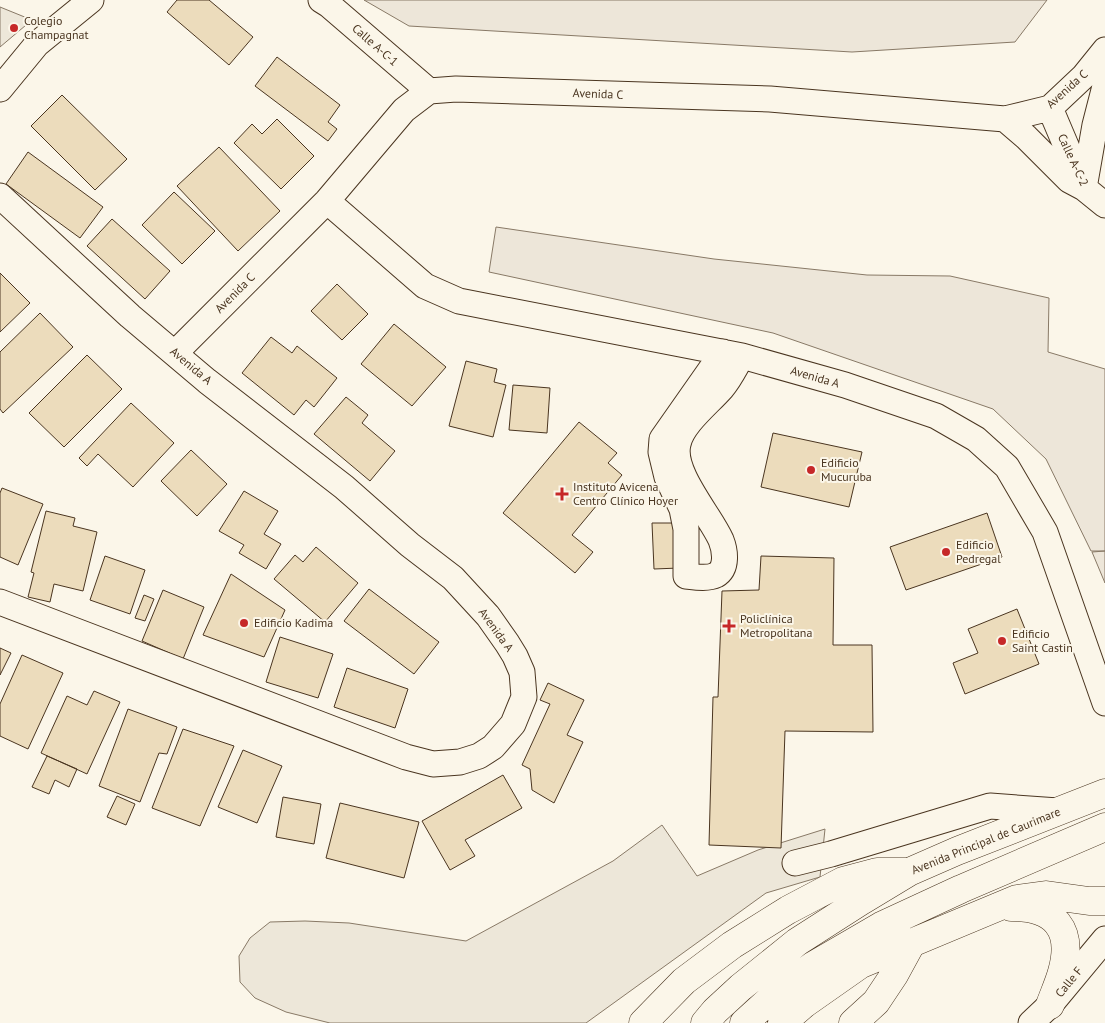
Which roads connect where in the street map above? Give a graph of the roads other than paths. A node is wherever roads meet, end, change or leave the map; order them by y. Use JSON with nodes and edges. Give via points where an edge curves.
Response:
{"nodes":[{"id":1,"x":91,"y":0,"type":"edge"},
{"id":2,"x":321,"y":0,"type":"edge"},
{"id":3,"x":1105,"y":50,"type":"edge"},
{"id":4,"x":1105,"y":80,"type":"edge"},
{"id":5,"x":0,"y":90,"type":"edge"},
{"id":6,"x":429,"y":91,"type":"junction"},
{"id":7,"x":1050,"y":108,"type":"junction"},
{"id":8,"x":1005,"y":119,"type":"junction"},
{"id":9,"x":1084,"y":188,"type":"junction"},
{"id":10,"x":0,"y":196,"type":"edge"},
{"id":11,"x":327,"y":201,"type":"junction"},
{"id":12,"x":1105,"y":205,"type":"edge"},
{"id":13,"x":175,"y":353,"type":"junction"},
{"id":14,"x":733,"y":354,"type":"junction"},
{"id":15,"x":0,"y":602,"type":"edge"},
{"id":16,"x":1105,"y":703,"type":"edge"},
{"id":17,"x":1105,"y":793,"type":"edge"},
{"id":18,"x":1058,"y":811,"type":"junction"},
{"id":19,"x":1105,"y":827,"type":"edge"},
{"id":20,"x":795,"y":862,"type":"dead end"},
{"id":21,"x":909,"y":872,"type":"junction"},
{"id":22,"x":1105,"y":901,"type":"edge"},
{"id":23,"x":997,"y":907,"type":"junction"},
{"id":24,"x":1105,"y":939,"type":"edge"},
{"id":25,"x":912,"y":942,"type":"junction"},
{"id":26,"x":1040,"y":1014,"type":"edge"},
{"id":27,"x":643,"y":1023,"type":"edge"},
{"id":28,"x":705,"y":1023,"type":"edge"},
{"id":29,"x":744,"y":1023,"type":"edge"},
{"id":30,"x":782,"y":1023,"type":"edge"},
{"id":31,"x":853,"y":1023,"type":"edge"}],
"edges":[{"from":1,"to":5,"type":"street","via":[[37,44]]},
{"from":2,"to":6,"type":"street","name":"Calle A-C-1"},
{"from":3,"to":7,"type":"street","name":"Avenida C","via":[[1084,76]]},
{"from":4,"to":9,"type":"street"},
{"from":6,"to":8,"type":"street","name":"Avenida C","via":[[456,89],[770,99]]},
{"from":6,"to":11,"type":"street","name":"Avenida C","via":[[404,110]]},
{"from":7,"to":8,"type":"street","name":"Avenida C"},
{"from":7,"to":9,"type":"street","name":"Calle A-C-2"},
{"from":8,"to":9,"type":"street","via":[[1069,180]]},
{"from":9,"to":12,"type":"street","name":"Calle A-C-2"},
{"from":10,"to":13,"type":"street","name":"Avenida A","via":[[130,316]]},
{"from":11,"to":13,"type":"street","name":"Avenida C"},
{"from":11,"to":14,"type":"street","name":"Avenida A","via":[[425,286],[459,301]]},
{"from":13,"to":15,"type":"street","name":"Avenida A","via":[[453,578],[488,616],[522,672],[524,697],[513,724],[493,747],[479,756],[460,762],[433,764],[406,757]]},
{"from":14,"to":14,"type":"street","via":[[724,386],[683,429],[677,444],[677,456],[686,480],[721,540],[724,552],[724,566],[718,574],[686,576],[686,529],[682,510],[666,477],[662,439]]},
{"from":14,"to":16,"type":"street","name":"Avenida A","via":[[845,385],[936,416],[976,439],[1007,467],[1045,532]]},
{"from":17,"to":18,"type":"main road","name":"Avenida Principal de Caurimare"},
{"from":18,"to":20,"type":"street","via":[[990,806]]},
{"from":18,"to":21,"type":"main road","name":"Avenida Principal de Caurimare"},
{"from":19,"to":29,"type":"main road","via":[[881,926],[795,978]]},
{"from":21,"to":27,"type":"main road","via":[[876,872],[843,881],[788,910],[732,944],[684,981]]},
{"from":21,"to":28,"type":"main road","name":"Avenida Principal de Caurimare","via":[[797,942],[741,987]]},
{"from":22,"to":23,"type":"main road","via":[[1046,895],[1017,899]]},
{"from":23,"to":25,"type":"main road"},
{"from":23,"to":26,"type":"main road","via":[[1037,910],[1058,923],[1065,938],[1062,973]]},
{"from":24,"to":26,"type":"street","name":"Calle F"},
{"from":25,"to":30,"type":"main road","via":[[861,964]]},
{"from":25,"to":31,"type":"main road","via":[[876,1002]]}]}
